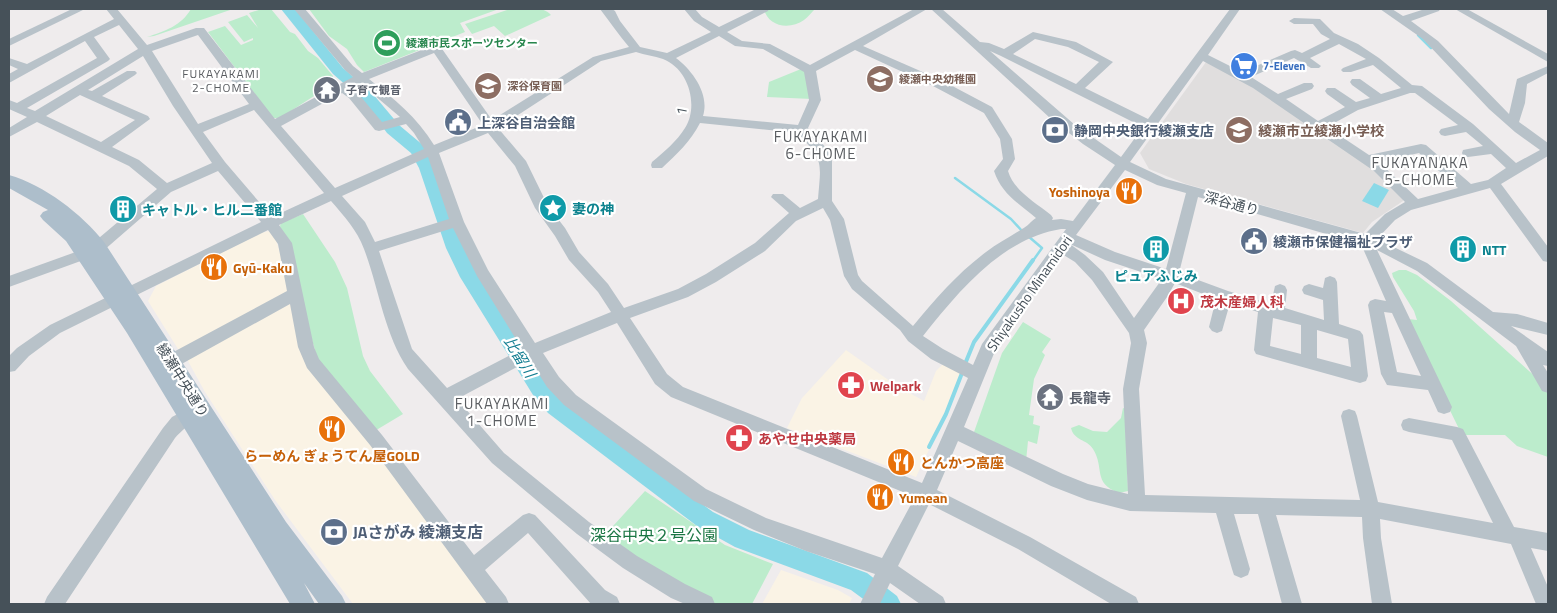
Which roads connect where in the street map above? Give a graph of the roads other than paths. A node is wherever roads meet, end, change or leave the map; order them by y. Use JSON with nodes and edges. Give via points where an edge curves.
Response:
{"nodes":[{"id":1,"x":80,"y":9,"type":"edge"},
{"id":2,"x":111,"y":9,"type":"edge"},
{"id":3,"x":299,"y":9,"type":"edge"},
{"id":4,"x":605,"y":9,"type":"edge"},
{"id":5,"x":690,"y":9,"type":"edge"},
{"id":6,"x":764,"y":9,"type":"edge"},
{"id":7,"x":918,"y":9,"type":"edge"},
{"id":8,"x":936,"y":9,"type":"edge"},
{"id":9,"x":1235,"y":9,"type":"edge"},
{"id":10,"x":1385,"y":9,"type":"edge"},
{"id":11,"x":1435,"y":9,"type":"edge"},
{"id":12,"x":1460,"y":9,"type":"edge"},
{"id":13,"x":121,"y":20,"type":"junction"},
{"id":14,"x":1402,"y":20,"type":"junction"},
{"id":15,"x":1294,"y":21,"type":"dead end"},
{"id":16,"x":719,"y":32,"type":"junction"},
{"id":17,"x":87,"y":36,"type":"junction"},
{"id":18,"x":1338,"y":40,"type":"junction"},
{"id":19,"x":9,"y":43,"type":"edge"},
{"id":20,"x":854,"y":46,"type":"junction"},
{"id":21,"x":978,"y":47,"type":"junction"},
{"id":22,"x":636,"y":49,"type":"junction"},
{"id":23,"x":145,"y":50,"type":"junction"},
{"id":24,"x":1005,"y":54,"type":"junction"},
{"id":25,"x":1200,"y":55,"type":"junction"},
{"id":26,"x":668,"y":57,"type":"junction"},
{"id":27,"x":1302,"y":58,"type":"junction"},
{"id":28,"x":1548,"y":59,"type":"edge"},
{"id":29,"x":1375,"y":60,"type":"junction"},
{"id":30,"x":9,"y":61,"type":"edge"},
{"id":31,"x":1315,"y":66,"type":"dead end"},
{"id":32,"x":28,"y":69,"type":"junction"},
{"id":33,"x":1548,"y":69,"type":"edge"},
{"id":34,"x":810,"y":70,"type":"junction"},
{"id":35,"x":1347,"y":70,"type":"dead end"},
{"id":36,"x":131,"y":73,"type":"dead end"},
{"id":37,"x":1243,"y":76,"type":"junction"},
{"id":38,"x":9,"y":79,"type":"edge"},
{"id":39,"x":1356,"y":82,"type":"dead end"},
{"id":40,"x":350,"y":83,"type":"junction"},
{"id":41,"x":1308,"y":86,"type":"dead end"},
{"id":42,"x":1077,"y":89,"type":"junction"},
{"id":43,"x":1409,"y":89,"type":"junction"},
{"id":44,"x":79,"y":90,"type":"junction"},
{"id":45,"x":1331,"y":91,"type":"dead end"},
{"id":46,"x":92,"y":96,"type":"junction"},
{"id":47,"x":1379,"y":98,"type":"junction"},
{"id":48,"x":1277,"y":99,"type":"junction"},
{"id":49,"x":256,"y":105,"type":"junction"},
{"id":50,"x":1354,"y":107,"type":"junction"},
{"id":51,"x":23,"y":111,"type":"edge"},
{"id":52,"x":409,"y":119,"type":"junction"},
{"id":53,"x":697,"y":119,"type":"junction"},
{"id":54,"x":1512,"y":122,"type":"junction"},
{"id":55,"x":274,"y":125,"type":"junction"},
{"id":56,"x":1150,"y":125,"type":"junction"},
{"id":57,"x":1318,"y":126,"type":"junction"},
{"id":58,"x":490,"y":128,"type":"junction"},
{"id":59,"x":1469,"y":128,"type":"junction"},
{"id":60,"x":802,"y":129,"type":"junction"},
{"id":61,"x":196,"y":130,"type":"junction"},
{"id":62,"x":1445,"y":132,"type":"dead end"},
{"id":63,"x":9,"y":133,"type":"edge"},
{"id":64,"x":102,"y":146,"type":"junction"},
{"id":65,"x":1494,"y":149,"type":"junction"},
{"id":66,"x":1548,"y":150,"type":"edge"},
{"id":67,"x":1468,"y":153,"type":"dead end"},
{"id":68,"x":424,"y":154,"type":"junction"},
{"id":69,"x":1366,"y":160,"type":"junction"},
{"id":70,"x":1122,"y":164,"type":"junction"},
{"id":71,"x":220,"y":165,"type":"junction"},
{"id":72,"x":657,"y":166,"type":"dead end"},
{"id":73,"x":1515,"y":169,"type":"junction"},
{"id":74,"x":9,"y":181,"type":"edge"},
{"id":75,"x":1493,"y":183,"type":"junction"},
{"id":76,"x":166,"y":189,"type":"junction"},
{"id":77,"x":1469,"y":190,"type":"junction"},
{"id":78,"x":9,"y":192,"type":"edge"},
{"id":79,"x":1193,"y":192,"type":"junction"},
{"id":80,"x":334,"y":194,"type":"junction"},
{"id":81,"x":778,"y":197,"type":"dead end"},
{"id":82,"x":825,"y":201,"type":"junction"},
{"id":83,"x":1415,"y":204,"type":"junction"},
{"id":84,"x":799,"y":214,"type":"junction"},
{"id":85,"x":270,"y":223,"type":"junction"},
{"id":86,"x":449,"y":225,"type":"junction"},
{"id":87,"x":1032,"y":230,"type":"junction"},
{"id":88,"x":1068,"y":237,"type":"junction"},
{"id":89,"x":1368,"y":240,"type":"junction"},
{"id":90,"x":371,"y":248,"type":"junction"},
{"id":91,"x":91,"y":251,"type":"junction"},
{"id":92,"x":1548,"y":257,"type":"edge"},
{"id":93,"x":1171,"y":276,"type":"junction"},
{"id":94,"x":9,"y":282,"type":"edge"},
{"id":95,"x":1280,"y":290,"type":"dead end"},
{"id":96,"x":1309,"y":290,"type":"dead end"},
{"id":97,"x":295,"y":294,"type":"junction"},
{"id":98,"x":1224,"y":296,"type":"junction"},
{"id":99,"x":120,"y":297,"type":"junction"},
{"id":100,"x":1398,"y":308,"type":"junction"},
{"id":101,"x":1271,"y":311,"type":"junction"},
{"id":102,"x":620,"y":315,"type":"junction"},
{"id":103,"x":1489,"y":318,"type":"junction"},
{"id":104,"x":1308,"y":322,"type":"junction"},
{"id":105,"x":1217,"y":327,"type":"dead end"},
{"id":106,"x":1548,"y":328,"type":"edge"},
{"id":107,"x":1332,"y":329,"type":"junction"},
{"id":108,"x":1136,"y":330,"type":"junction"},
{"id":109,"x":913,"y":337,"type":"junction"},
{"id":110,"x":1520,"y":341,"type":"junction"},
{"id":111,"x":522,"y":356,"type":"junction"},
{"id":112,"x":1548,"y":360,"type":"edge"},
{"id":113,"x":172,"y":361,"type":"junction"},
{"id":114,"x":1309,"y":362,"type":"junction"},
{"id":115,"x":9,"y":366,"type":"edge"},
{"id":116,"x":977,"y":376,"type":"junction"},
{"id":117,"x":1433,"y":384,"type":"junction"},
{"id":118,"x":1548,"y":386,"type":"edge"},
{"id":119,"x":445,"y":397,"type":"junction"},
{"id":120,"x":1444,"y":407,"type":"dead end"},
{"id":121,"x":187,"y":416,"type":"junction"},
{"id":122,"x":1349,"y":416,"type":"dead end"},
{"id":123,"x":1409,"y":425,"type":"dead end"},
{"id":124,"x":955,"y":431,"type":"junction"},
{"id":125,"x":926,"y":493,"type":"junction"},
{"id":126,"x":1137,"y":503,"type":"junction"},
{"id":127,"x":1223,"y":506,"type":"junction"},
{"id":128,"x":1265,"y":507,"type":"junction"},
{"id":129,"x":1371,"y":509,"type":"junction"},
{"id":130,"x":1513,"y":535,"type":"junction"},
{"id":131,"x":1548,"y":542,"type":"edge"},
{"id":132,"x":473,"y":568,"type":"junction"},
{"id":133,"x":1241,"y":569,"type":"dead end"},
{"id":134,"x":877,"y":590,"type":"edge"},
{"id":135,"x":674,"y":598,"type":"edge"},
{"id":136,"x":493,"y":602,"type":"edge"},
{"id":137,"x":54,"y":604,"type":"edge"},
{"id":138,"x":303,"y":604,"type":"edge"},
{"id":139,"x":334,"y":604,"type":"edge"},
{"id":140,"x":610,"y":604,"type":"edge"},
{"id":141,"x":705,"y":604,"type":"edge"},
{"id":142,"x":936,"y":604,"type":"edge"},
{"id":143,"x":1129,"y":604,"type":"edge"},
{"id":144,"x":1292,"y":604,"type":"edge"},
{"id":145,"x":1382,"y":604,"type":"edge"},
{"id":146,"x":1546,"y":604,"type":"edge"}],
"edges":[{"from":1,"to":19,"type":"street"},
{"from":2,"to":13,"type":"street"},
{"from":3,"to":40,"type":"street","via":[[339,58]]},
{"from":4,"to":22,"type":"street"},
{"from":5,"to":16,"type":"street","via":[[698,19]]},
{"from":6,"to":16,"type":"street"},
{"from":7,"to":20,"type":"street"},
{"from":8,"to":21,"type":"street","name":"深谷通り"},
{"from":9,"to":25,"type":"street","name":"Shiyakusho Minamidori"},
{"from":10,"to":14,"type":"street"},
{"from":11,"to":14,"type":"street"},
{"from":12,"to":28,"type":"street"},
{"from":13,"to":17,"type":"street"},
{"from":13,"to":23,"type":"street"},
{"from":14,"to":54,"type":"street","via":[[1426,37],[1478,92]]},
{"from":15,"to":18,"type":"street","via":[[1313,16],[1321,30]]},
{"from":16,"to":26,"type":"street"},
{"from":16,"to":34,"type":"street","via":[[739,44],[766,46]]},
{"from":17,"to":32,"type":"street"},
{"from":17,"to":51,"type":"street","via":[[104,59]]},
{"from":18,"to":27,"type":"street"},
{"from":18,"to":29,"type":"street"},
{"from":20,"to":34,"type":"street"},
{"from":20,"to":87,"type":"street","via":[[988,110],[1006,139],[1010,154],[1001,171],[1002,177],[1017,196],[1046,218]]},
{"from":21,"to":24,"type":"street","via":[[985,45]]},
{"from":21,"to":70,"type":"street","name":"深谷通り","via":[[1086,142]]},
{"from":22,"to":26,"type":"street"},
{"from":22,"to":58,"type":"street","via":[[597,59]]},
{"from":23,"to":44,"type":"street"},
{"from":23,"to":49,"type":"street","via":[[200,30]]},
{"from":23,"to":61,"type":"street"},
{"from":24,"to":42,"type":"street"},
{"from":24,"to":42,"type":"street","via":[[1033,35],[1072,44],[1107,62]]},
{"from":25,"to":37,"type":"street"},
{"from":25,"to":56,"type":"street","name":"Shiyakusho Minamidori"},
{"from":26,"to":53,"type":"street","name":"1","via":[[678,63],[694,87],[698,100]]},
{"from":27,"to":31,"type":"street"},
{"from":27,"to":37,"type":"street","via":[[1295,53]]},
{"from":29,"to":35,"type":"street"},
{"from":29,"to":43,"type":"street"},
{"from":30,"to":32,"type":"street"},
{"from":32,"to":38,"type":"street"},
{"from":33,"to":54,"type":"street","via":[[1521,82],[1520,103]]},
{"from":34,"to":60,"type":"street","via":[[814,100]]},
{"from":36,"to":46,"type":"street"},
{"from":37,"to":48,"type":"street"},
{"from":39,"to":47,"type":"street"},
{"from":40,"to":52,"type":"street","via":[[387,98]]},
{"from":40,"to":52,"type":"street","via":[[353,95],[379,128]]},
{"from":40,"to":55,"type":"street"},
{"from":40,"to":58,"type":"street","via":[[436,48]]},
{"from":41,"to":48,"type":"street"},
{"from":42,"to":56,"type":"street"},
{"from":43,"to":47,"type":"street"},
{"from":43,"to":59,"type":"street","via":[[1418,89]]},
{"from":44,"to":46,"type":"street"},
{"from":44,"to":51,"type":"street"},
{"from":45,"to":50,"type":"street"},
{"from":46,"to":64,"type":"street","via":[[144,119]]},
{"from":47,"to":50,"type":"street"},
{"from":48,"to":57,"type":"street"},
{"from":49,"to":55,"type":"street"},
{"from":49,"to":61,"type":"street"},
{"from":50,"to":57,"type":"street"},
{"from":51,"to":63,"type":"street"},
{"from":51,"to":64,"type":"street"},
{"from":52,"to":68,"type":"street","via":[[419,130]]},
{"from":53,"to":60,"type":"street"},
{"from":53,"to":72,"type":"street","name":"1","via":[[678,146]]},
{"from":54,"to":66,"type":"street"},
{"from":55,"to":80,"type":"street"},
{"from":56,"to":70,"type":"street","name":"Shiyakusho Minamidori"},
{"from":57,"to":69,"type":"street"},
{"from":58,"to":68,"type":"street"},
{"from":58,"to":102,"type":"street","via":[[518,160],[542,208]]},
{"from":59,"to":62,"type":"street"},
{"from":59,"to":65,"type":"street"},
{"from":60,"to":82,"type":"street","via":[[826,161]]},
{"from":61,"to":71,"type":"street"},
{"from":64,"to":76,"type":"street","via":[[134,163]]},
{"from":65,"to":67,"type":"street"},
{"from":65,"to":73,"type":"street"},
{"from":66,"to":73,"type":"street"},
{"from":68,"to":80,"type":"street"},
{"from":68,"to":86,"type":"street"},
{"from":69,"to":77,"type":"street","via":[[1421,148]]},
{"from":69,"to":83,"type":"street","via":[[1388,175]]},
{"from":70,"to":79,"type":"street","name":"深谷通り"},
{"from":70,"to":88,"type":"street","name":"Shiyakusho Minamidori"},
{"from":71,"to":76,"type":"street"},
{"from":71,"to":85,"type":"street"},
{"from":73,"to":75,"type":"street"},
{"from":74,"to":91,"type":"main road","name":"綾瀬中央通り","via":[[42,198],[84,230]]},
{"from":75,"to":77,"type":"street"},
{"from":75,"to":92,"type":"street"},
{"from":76,"to":91,"type":"street"},
{"from":77,"to":83,"type":"street"},
{"from":78,"to":91,"type":"main road","name":"綾瀬中央通り","via":[[52,218]]},
{"from":79,"to":89,"type":"street","name":"深谷通り"},
{"from":79,"to":93,"type":"street"},
{"from":80,"to":85,"type":"street"},
{"from":80,"to":90,"type":"street","via":[[360,226]]},
{"from":81,"to":84,"type":"street"},
{"from":82,"to":84,"type":"street"},
{"from":82,"to":109,"type":"street","via":[[837,219],[851,276]]},
{"from":83,"to":89,"type":"street","via":[[1390,217]]},
{"from":84,"to":102,"type":"street","via":[[760,247],[712,278],[683,293]]},
{"from":85,"to":97,"type":"street","via":[[285,243]]},
{"from":85,"to":99,"type":"street"},
{"from":86,"to":90,"type":"street"},
{"from":86,"to":111,"type":"street","via":[[482,272]]},
{"from":87,"to":88,"type":"street","via":[[1062,222]]},
{"from":87,"to":109,"type":"street","via":[[1000,248],[951,290]]},
{"from":88,"to":93,"type":"street","via":[[1110,256]]},
{"from":88,"to":108,"type":"street","via":[[1077,256],[1107,287]]},
{"from":88,"to":116,"type":"street","name":"Shiyakusho Minamidori","via":[[988,348]]},
{"from":89,"to":100,"type":"street"},
{"from":89,"to":103,"type":"street","name":"深谷通り","via":[[1422,267]]},
{"from":90,"to":119,"type":"street","via":[[405,351]]},
{"from":91,"to":94,"type":"street"},
{"from":91,"to":99,"type":"main road","name":"綾瀬中央通り"},
{"from":93,"to":98,"type":"street"},
{"from":93,"to":108,"type":"street"},
{"from":95,"to":101,"type":"street"},
{"from":96,"to":107,"type":"street","via":[[1331,289]]},
{"from":97,"to":113,"type":"street"},
{"from":97,"to":132,"type":"street","via":[[306,347],[314,363]]},
{"from":98,"to":101,"type":"street"},
{"from":98,"to":105,"type":"street"},
{"from":99,"to":113,"type":"main road","name":"綾瀬中央通り"},
{"from":99,"to":115,"type":"street","via":[[55,329]]},
{"from":99,"to":121,"type":"main road","name":"綾瀬中央通り","via":[[134,328]]},
{"from":100,"to":117,"type":"street"},
{"from":100,"to":117,"type":"street","via":[[1375,305],[1389,374],[1393,380]]},
{"from":101,"to":104,"type":"street"},
{"from":101,"to":114,"type":"street","via":[[1262,355]]},
{"from":102,"to":111,"type":"street"},
{"from":102,"to":125,"type":"street","via":[[657,374],[677,392]]},
{"from":103,"to":106,"type":"street","via":[[1517,320]]},
{"from":103,"to":110,"type":"street","name":"深谷通り"},
{"from":104,"to":107,"type":"street"},
{"from":104,"to":114,"type":"street"},
{"from":107,"to":114,"type":"street","via":[[1355,336],[1360,376]]},
{"from":108,"to":126,"type":"street","via":[[1139,343],[1131,389]]},
{"from":109,"to":116,"type":"street"},
{"from":110,"to":112,"type":"street","name":"深谷通り"},
{"from":110,"to":118,"type":"street"},
{"from":111,"to":119,"type":"street"},
{"from":111,"to":134,"type":"street","via":[[570,400],[700,495],[806,542],[874,562]]},
{"from":113,"to":139,"type":"main road","name":"綾瀬中央通り","via":[[278,530]]},
{"from":116,"to":124,"type":"street","name":"Shiyakusho Minamidori"},
{"from":117,"to":120,"type":"street"},
{"from":119,"to":135,"type":"street","via":[[498,458]]},
{"from":121,"to":137,"type":"street","via":[[169,433]]},
{"from":121,"to":138,"type":"main road","name":"綾瀬中央通り"},
{"from":122,"to":129,"type":"street"},
{"from":123,"to":130,"type":"street","via":[[1457,434]]},
{"from":124,"to":125,"type":"street","name":"Shiyakusho Minamidori"},
{"from":124,"to":126,"type":"street","via":[[1087,492]]},
{"from":125,"to":134,"type":"street","name":"Shiyakusho Minamidori"},
{"from":125,"to":143,"type":"street","via":[[1068,567]]},
{"from":126,"to":127,"type":"street"},
{"from":127,"to":128,"type":"street"},
{"from":127,"to":133,"type":"street"},
{"from":128,"to":129,"type":"street"},
{"from":128,"to":144,"type":"street"},
{"from":129,"to":130,"type":"street"},
{"from":129,"to":145,"type":"street"},
{"from":130,"to":131,"type":"street"},
{"from":130,"to":146,"type":"street"},
{"from":132,"to":136,"type":"street"},
{"from":132,"to":140,"type":"street","via":[[529,521],[598,596]]},
{"from":134,"to":142,"type":"street"},
{"from":135,"to":141,"type":"street"}]}
